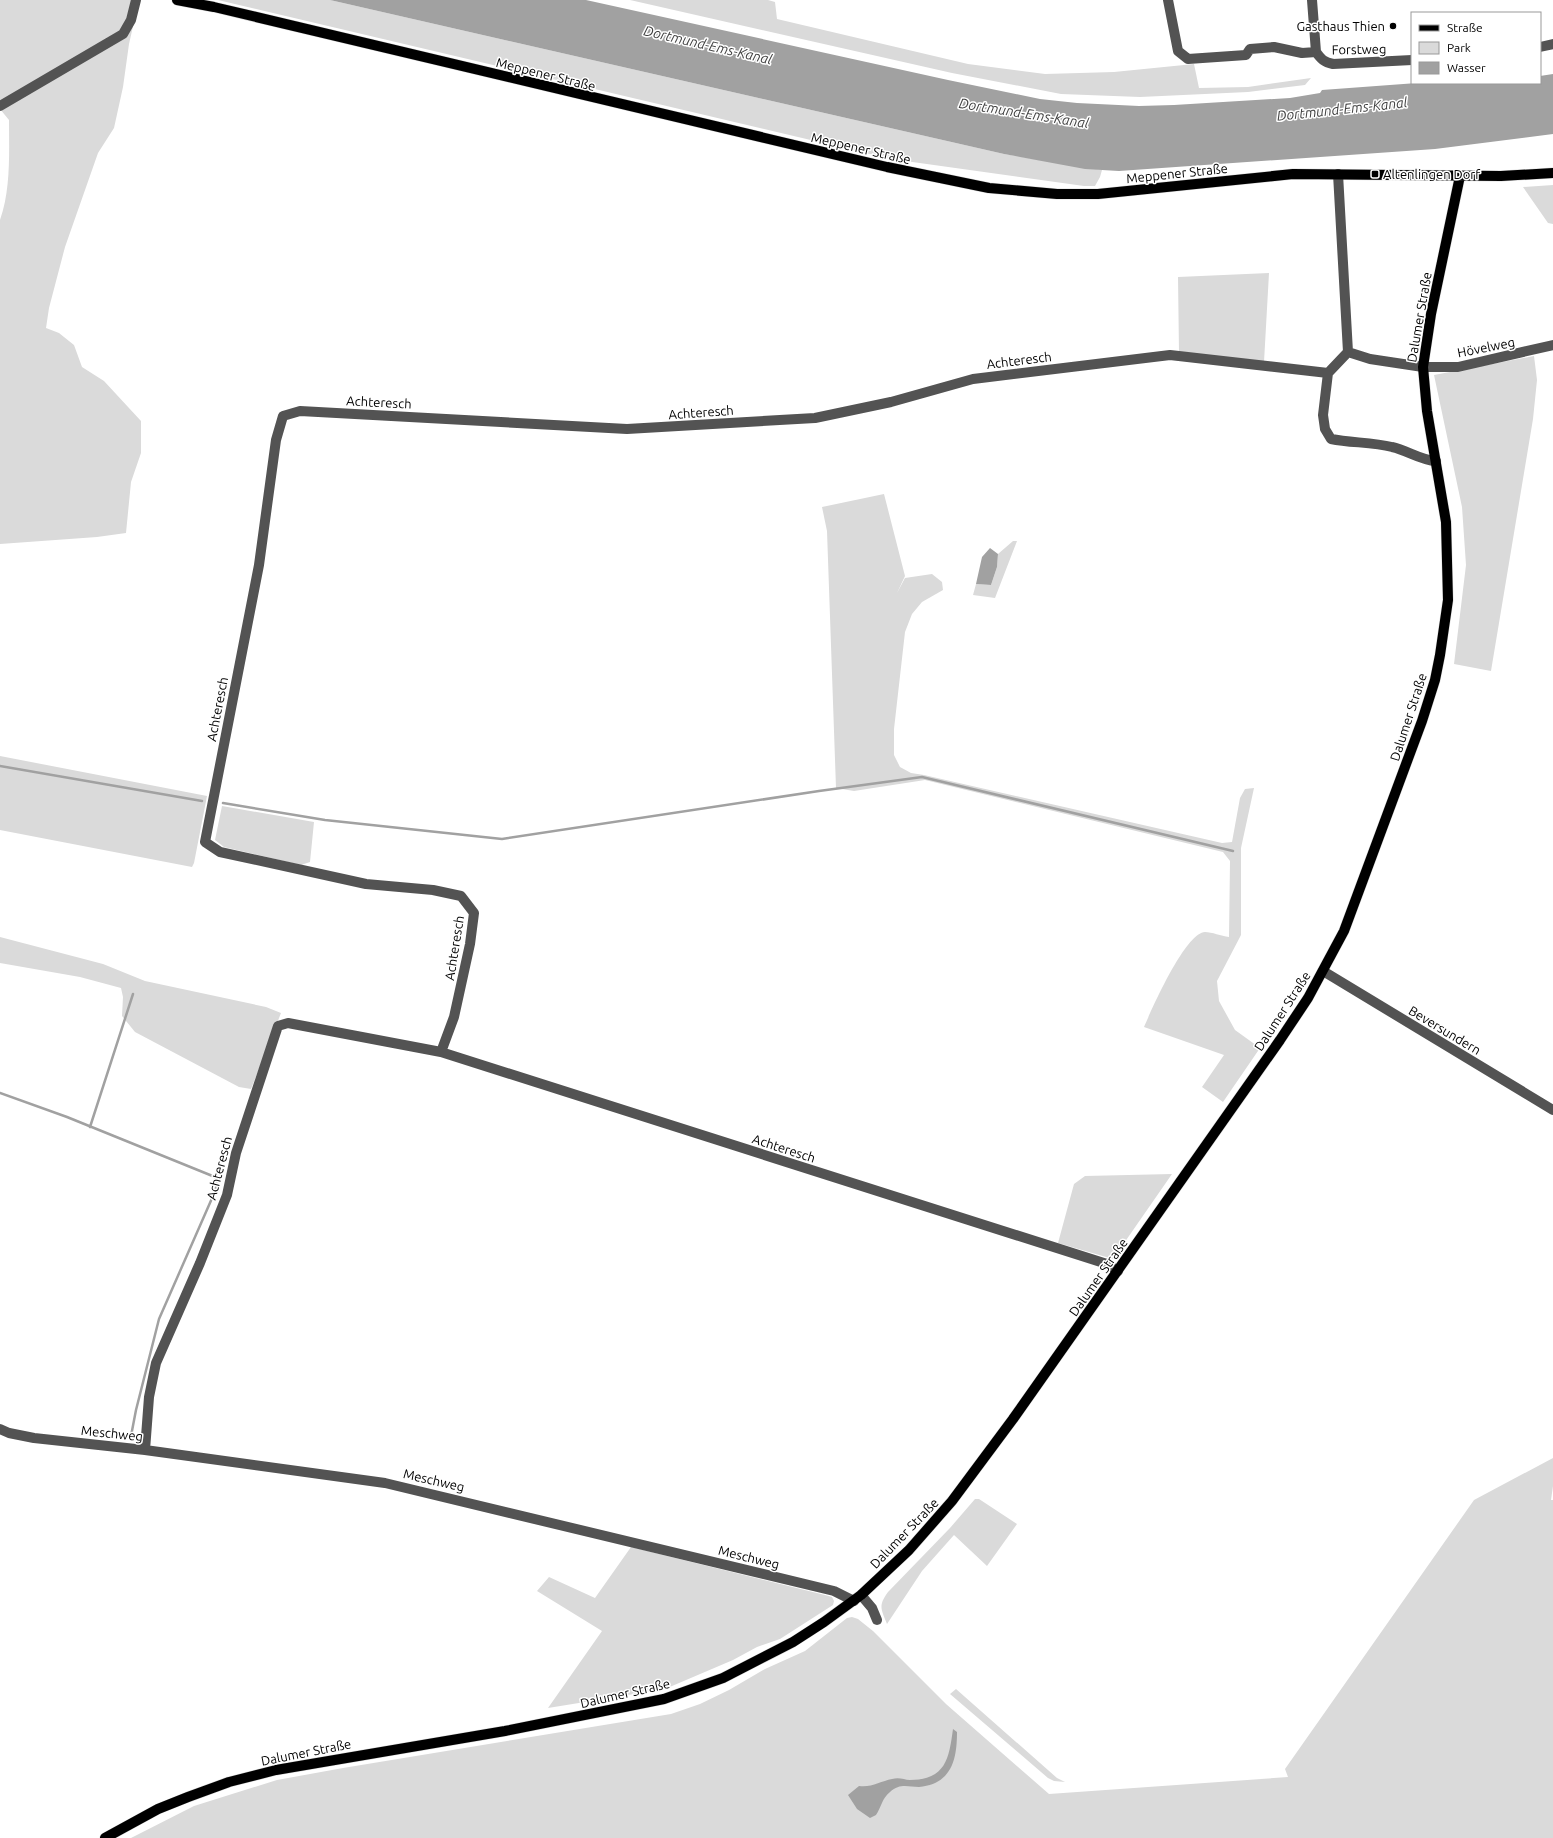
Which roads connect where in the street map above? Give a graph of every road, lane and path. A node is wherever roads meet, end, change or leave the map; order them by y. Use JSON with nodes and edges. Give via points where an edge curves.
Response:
{"nodes":[{"id":1,"x":136,"y":0,"type":"edge"},
{"id":2,"x":177,"y":0,"type":"edge"},
{"id":3,"x":1168,"y":0,"type":"edge"},
{"id":4,"x":1312,"y":0,"type":"edge"},
{"id":5,"x":1553,"y":44,"type":"edge"},
{"id":6,"x":1541,"y":46,"type":"edge"},
{"id":7,"x":1316,"y":52,"type":"junction"},
{"id":8,"x":1411,"y":60,"type":"edge"},
{"id":9,"x":0,"y":106,"type":"edge"},
{"id":10,"x":1553,"y":173,"type":"edge"},
{"id":11,"x":1338,"y":174,"type":"junction"},
{"id":12,"x":1460,"y":176,"type":"junction"},
{"id":13,"x":1553,"y":345,"type":"edge"},
{"id":14,"x":1348,"y":352,"type":"junction"},
{"id":15,"x":1423,"y":367,"type":"junction"},
{"id":16,"x":1328,"y":373,"type":"junction"},
{"id":17,"x":1436,"y":461,"type":"junction"},
{"id":18,"x":1323,"y":971,"type":"junction"},
{"id":19,"x":441,"y":1052,"type":"junction"},
{"id":20,"x":1553,"y":1110,"type":"edge"},
{"id":21,"x":1118,"y":1271,"type":"junction"},
{"id":22,"x":0,"y":1429,"type":"edge"},
{"id":23,"x":145,"y":1450,"type":"junction"},
{"id":24,"x":857,"y":1598,"type":"junction"},
{"id":25,"x":876,"y":1620,"type":"dead end"},
{"id":26,"x":105,"y":1838,"type":"edge"}],
"edges":[{"from":1,"to":9,"type":"street","via":[[131,20],[123,34]]},
{"from":2,"to":11,"type":"main road","name":"Meppener Straße","via":[[879,166],[989,188],[1057,194],[1098,194],[1292,174]]},
{"from":3,"to":7,"type":"street","via":[[1178,51],[1188,59],[1246,55],[1250,49],[1274,47],[1302,53]]},
{"from":4,"to":7,"type":"street","name":"Forstweg"},
{"from":5,"to":6,"type":"street"},
{"from":7,"to":8,"type":"street","name":"Forstweg","via":[[1325,62],[1333,64]]},
{"from":10,"to":12,"type":"main road","name":"Meppener Straße"},
{"from":11,"to":12,"type":"main road","name":"Meppener Straße"},
{"from":11,"to":14,"type":"street"},
{"from":12,"to":15,"type":"main road","name":"Dalumer Straße","via":[[1431,314]]},
{"from":13,"to":15,"type":"street","name":"Hövelweg","via":[[1458,367]]},
{"from":14,"to":15,"type":"street","via":[[1370,359]]},
{"from":14,"to":16,"type":"street"},
{"from":15,"to":17,"type":"main road","name":"Dalumer Straße","via":[[1427,411]]},
{"from":16,"to":17,"type":"street","via":[[1324,415],[1325,429],[1331,439],[1391,446]]},
{"from":16,"to":19,"type":"street","name":"Achteresch","via":[[1170,356],[973,379],[891,402],[815,418],[626,429],[300,411],[283,416],[276,440],[259,565],[205,842],[220,852],[366,884],[434,890],[461,896],[474,913],[473,921],[454,1017]]},
{"from":17,"to":18,"type":"main road","name":"Dalumer Straße","via":[[1446,522],[1448,600],[1435,680],[1358,897]]},
{"from":18,"to":20,"type":"street","name":"Beversundern"},
{"from":18,"to":21,"type":"main road","name":"Dalumer Straße","via":[[1276,1046]]},
{"from":19,"to":21,"type":"street","name":"Achteresch","via":[[1107,1264]]},
{"from":19,"to":23,"type":"street","name":"Achteresch","via":[[288,1023],[278,1026],[236,1153],[227,1195],[156,1363],[149,1397]]},
{"from":21,"to":24,"type":"main road","name":"Dalumer Straße","via":[[992,1449],[952,1501],[909,1550]]},
{"from":22,"to":23,"type":"street","name":"Meschweg","via":[[34,1438]]},
{"from":23,"to":24,"type":"street","name":"Meschweg","via":[[385,1483]]},
{"from":24,"to":25,"type":"street","via":[[872,1608]]},
{"from":24,"to":26,"type":"main road","name":"Dalumer Straße","via":[[793,1642],[723,1678],[664,1700],[505,1731],[276,1770],[229,1782],[188,1797],[158,1809]]}]}
